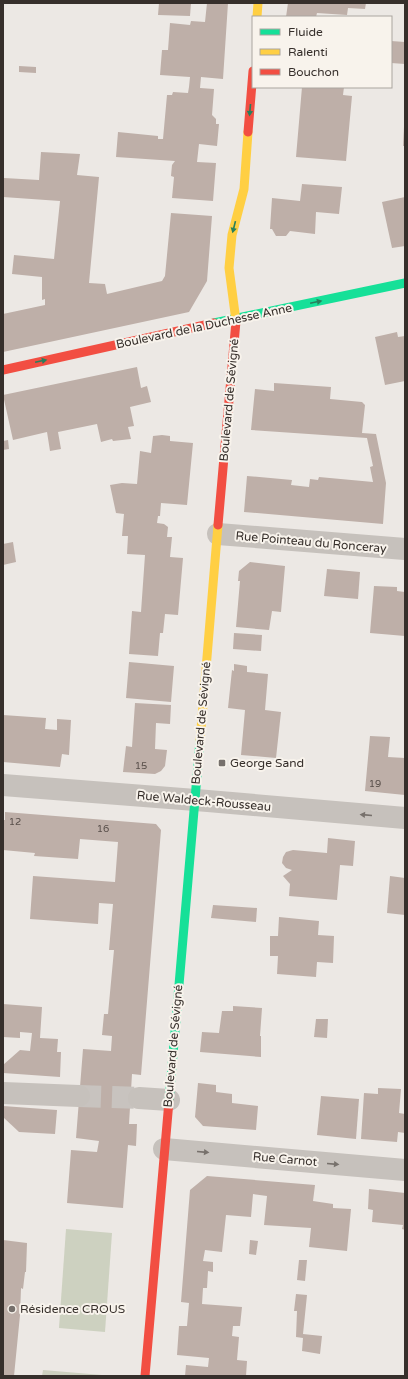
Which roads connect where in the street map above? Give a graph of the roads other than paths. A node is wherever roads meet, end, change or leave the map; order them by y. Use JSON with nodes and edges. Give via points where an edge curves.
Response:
{"nodes":[{"id":1,"x":258,"y":3,"type":"edge"},
{"id":2,"x":257,"y":16,"type":"edge"},
{"id":3,"x":252,"y":85,"type":"edge"},
{"id":4,"x":405,"y":283,"type":"edge"},
{"id":5,"x":236,"y":318,"type":"junction"},
{"id":6,"x":3,"y":370,"type":"edge"},
{"id":7,"x":218,"y":534,"type":"junction"},
{"id":8,"x":405,"y":549,"type":"edge"},
{"id":9,"x":3,"y":786,"type":"edge"},
{"id":10,"x":195,"y":800,"type":"junction"},
{"id":11,"x":405,"y":818,"type":"edge"},
{"id":12,"x":3,"y":1093,"type":"edge"},
{"id":13,"x":79,"y":1096,"type":"tunnel mouth"},
{"id":14,"x":139,"y":1098,"type":"tunnel mouth"},
{"id":15,"x":169,"y":1100,"type":"junction"},
{"id":16,"x":164,"y":1148,"type":"junction"},
{"id":17,"x":405,"y":1170,"type":"edge"},
{"id":18,"x":145,"y":1376,"type":"edge"}],
"edges":[{"from":1,"to":2,"type":"street"},
{"from":3,"to":5,"type":"street","name":"Boulevard de Sévigné","one_way":true,"via":[[244,189],[232,235],[229,268]]},
{"from":5,"to":4,"type":"street","name":"Boulevard de la Duchesse Anne","one_way":true},
{"from":6,"to":5,"type":"street","name":"Boulevard de la Duchesse Anne","one_way":true},
{"from":5,"to":7,"type":"street","name":"Boulevard de Sévigné"},
{"from":7,"to":8,"type":"street","name":"Rue Pointeau du Ronceray"},
{"from":7,"to":10,"type":"street","name":"Boulevard de Sévigné"},
{"from":9,"to":10,"type":"street","name":"Rue Waldeck-Rousseau"},
{"from":11,"to":10,"type":"street","name":"Rue Waldeck-Rousseau","one_way":true},
{"from":10,"to":15,"type":"street","name":"Boulevard de Sévigné"},
{"from":12,"to":13,"type":"street"},
{"from":14,"to":15,"type":"street"},
{"from":15,"to":16,"type":"street","name":"Boulevard de Sévigné"},
{"from":16,"to":17,"type":"street","name":"Rue Carnot","one_way":true},
{"from":16,"to":18,"type":"street","name":"Boulevard de Sévigné"}]}
